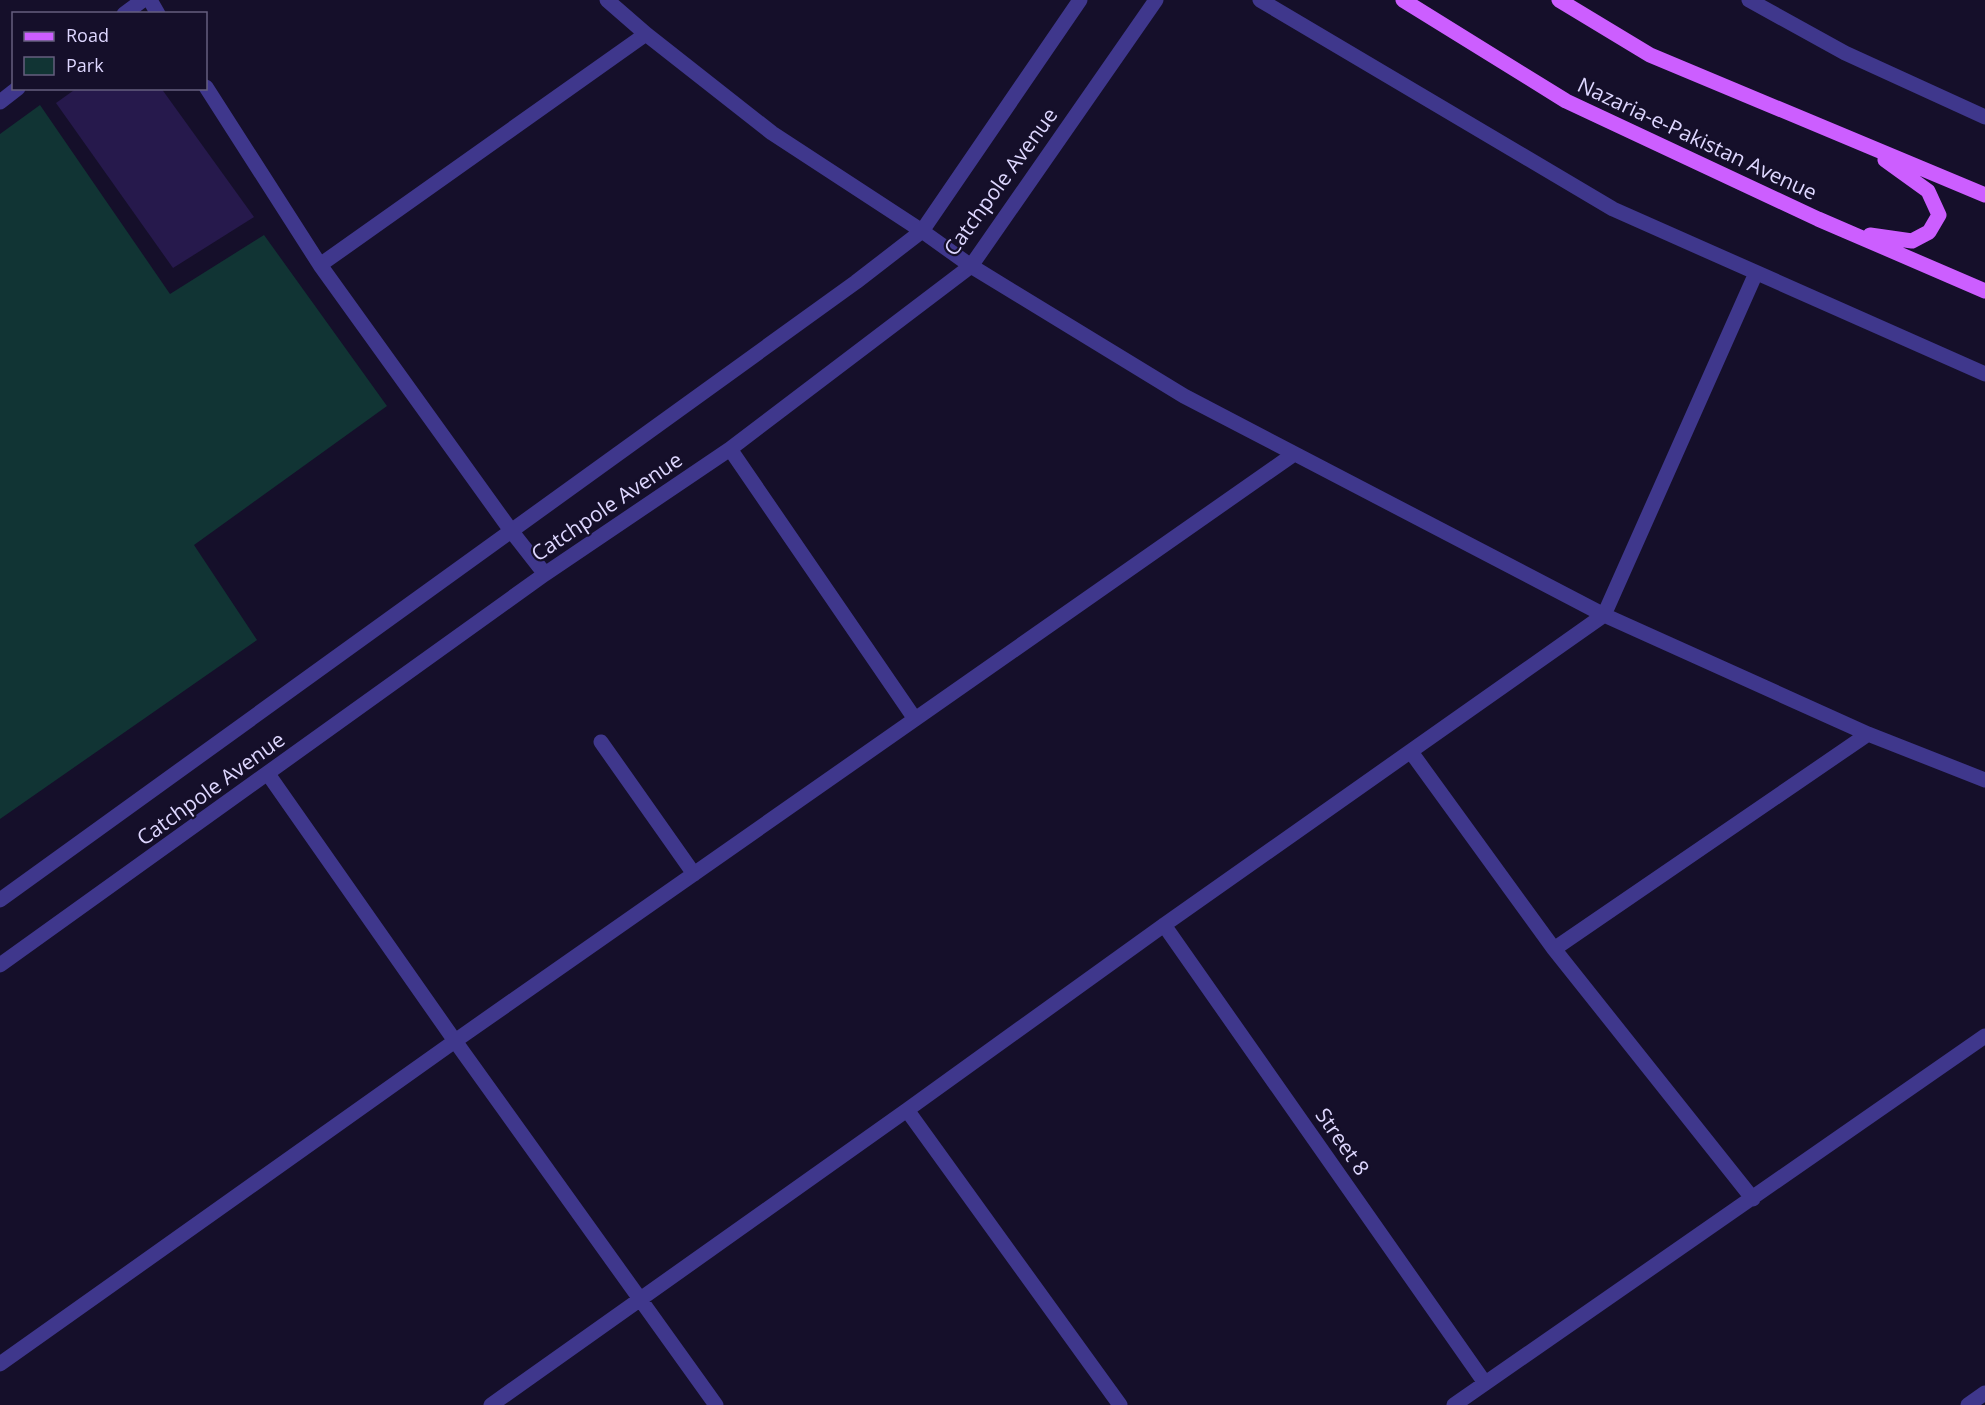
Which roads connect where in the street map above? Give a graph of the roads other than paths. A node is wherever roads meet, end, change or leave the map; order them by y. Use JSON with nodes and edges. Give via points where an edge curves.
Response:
{"nodes":[{"id":1,"x":143,"y":0,"type":"edge"},
{"id":2,"x":607,"y":0,"type":"edge"},
{"id":3,"x":1080,"y":0,"type":"edge"},
{"id":4,"x":1156,"y":0,"type":"edge"},
{"id":5,"x":1260,"y":0,"type":"edge"},
{"id":6,"x":1402,"y":0,"type":"edge"},
{"id":7,"x":1559,"y":0,"type":"edge"},
{"id":8,"x":1749,"y":0,"type":"edge"},
{"id":9,"x":127,"y":12,"type":"edge"},
{"id":10,"x":646,"y":34,"type":"junction"},
{"id":11,"x":207,"y":89,"type":"edge"},
{"id":12,"x":15,"y":90,"type":"edge"},
{"id":13,"x":0,"y":102,"type":"edge"},
{"id":14,"x":1985,"y":117,"type":"edge"},
{"id":15,"x":1865,"y":145,"type":"junction"},
{"id":16,"x":1985,"y":195,"type":"edge"},
{"id":17,"x":1818,"y":219,"type":"junction"},
{"id":18,"x":922,"y":231,"type":"junction"},
{"id":19,"x":320,"y":265,"type":"junction"},
{"id":20,"x":971,"y":266,"type":"junction"},
{"id":21,"x":1756,"y":273,"type":"junction"},
{"id":22,"x":1985,"y":291,"type":"edge"},
{"id":23,"x":1985,"y":374,"type":"edge"},
{"id":24,"x":730,"y":449,"type":"junction"},
{"id":25,"x":1294,"y":454,"type":"junction"},
{"id":26,"x":512,"y":532,"type":"junction"},
{"id":27,"x":545,"y":574,"type":"junction"},
{"id":28,"x":1604,"y":615,"type":"junction"},
{"id":29,"x":915,"y":719,"type":"junction"},
{"id":30,"x":1868,"y":734,"type":"junction"},
{"id":31,"x":601,"y":742,"type":"dead end"},
{"id":32,"x":1411,"y":752,"type":"junction"},
{"id":33,"x":268,"y":774,"type":"junction"},
{"id":34,"x":1985,"y":780,"type":"edge"},
{"id":35,"x":694,"y":874,"type":"junction"},
{"id":36,"x":0,"y":900,"type":"edge"},
{"id":37,"x":1164,"y":925,"type":"junction"},
{"id":38,"x":1554,"y":949,"type":"junction"},
{"id":39,"x":3,"y":958,"type":"edge"},
{"id":40,"x":1985,"y":1036,"type":"edge"},
{"id":41,"x":455,"y":1041,"type":"junction"},
{"id":42,"x":907,"y":1110,"type":"junction"},
{"id":43,"x":1752,"y":1199,"type":"junction"},
{"id":44,"x":641,"y":1298,"type":"junction"},
{"id":45,"x":0,"y":1364,"type":"edge"},
{"id":46,"x":1485,"y":1383,"type":"junction"},
{"id":47,"x":1985,"y":1393,"type":"edge"},
{"id":48,"x":491,"y":1405,"type":"edge"},
{"id":49,"x":716,"y":1405,"type":"edge"},
{"id":50,"x":1120,"y":1405,"type":"edge"},
{"id":51,"x":1454,"y":1405,"type":"edge"},
{"id":52,"x":1968,"y":1405,"type":"edge"}],
"edges":[{"from":1,"to":9,"type":"street"},
{"from":2,"to":10,"type":"street"},
{"from":3,"to":18,"type":"street","name":"Catchpole Avenue"},
{"from":4,"to":20,"type":"street","name":"Catchpole Avenue"},
{"from":5,"to":21,"type":"street","via":[[1613,209]]},
{"from":6,"to":17,"type":"main road","name":"Nazaria-e-Pakistan Avenue","via":[[1566,101]]},
{"from":7,"to":15,"type":"main road","via":[[1650,55]]},
{"from":8,"to":14,"type":"street","via":[[1845,53]]},
{"from":10,"to":18,"type":"street","via":[[772,133]]},
{"from":10,"to":19,"type":"street"},
{"from":11,"to":19,"type":"street"},
{"from":12,"to":13,"type":"street"},
{"from":15,"to":16,"type":"main road"},
{"from":15,"to":17,"type":"main road","via":[[1928,192],[1939,215],[1929,232],[1912,241],[1880,237]]},
{"from":17,"to":22,"type":"main road","name":"Nazaria-e-Pakistan Avenue"},
{"from":18,"to":20,"type":"street"},
{"from":18,"to":26,"type":"street","name":"Catchpole Avenue"},
{"from":19,"to":26,"type":"street"},
{"from":20,"to":24,"type":"street","name":"Catchpole Avenue"},
{"from":20,"to":25,"type":"street","via":[[1184,396]]},
{"from":21,"to":23,"type":"street"},
{"from":21,"to":28,"type":"street"},
{"from":24,"to":27,"type":"street","name":"Catchpole Avenue"},
{"from":24,"to":29,"type":"street"},
{"from":25,"to":28,"type":"street"},
{"from":25,"to":29,"type":"street"},
{"from":26,"to":27,"type":"street"},
{"from":26,"to":36,"type":"street","name":"Catchpole Avenue"},
{"from":27,"to":33,"type":"street","name":"Catchpole Avenue"},
{"from":28,"to":30,"type":"street"},
{"from":28,"to":32,"type":"street"},
{"from":29,"to":35,"type":"street"},
{"from":30,"to":34,"type":"street"},
{"from":30,"to":38,"type":"street"},
{"from":31,"to":35,"type":"street"},
{"from":32,"to":37,"type":"street"},
{"from":32,"to":38,"type":"street"},
{"from":33,"to":39,"type":"street","name":"Catchpole Avenue"},
{"from":33,"to":41,"type":"street"},
{"from":35,"to":41,"type":"street"},
{"from":37,"to":42,"type":"street"},
{"from":37,"to":46,"type":"street","name":"Street 8"},
{"from":38,"to":43,"type":"street"},
{"from":40,"to":43,"type":"street"},
{"from":41,"to":44,"type":"street"},
{"from":41,"to":45,"type":"street"},
{"from":42,"to":44,"type":"street"},
{"from":42,"to":50,"type":"street"},
{"from":43,"to":46,"type":"street"},
{"from":44,"to":48,"type":"street"},
{"from":44,"to":49,"type":"street"},
{"from":46,"to":51,"type":"street"},
{"from":47,"to":52,"type":"street"}]}
